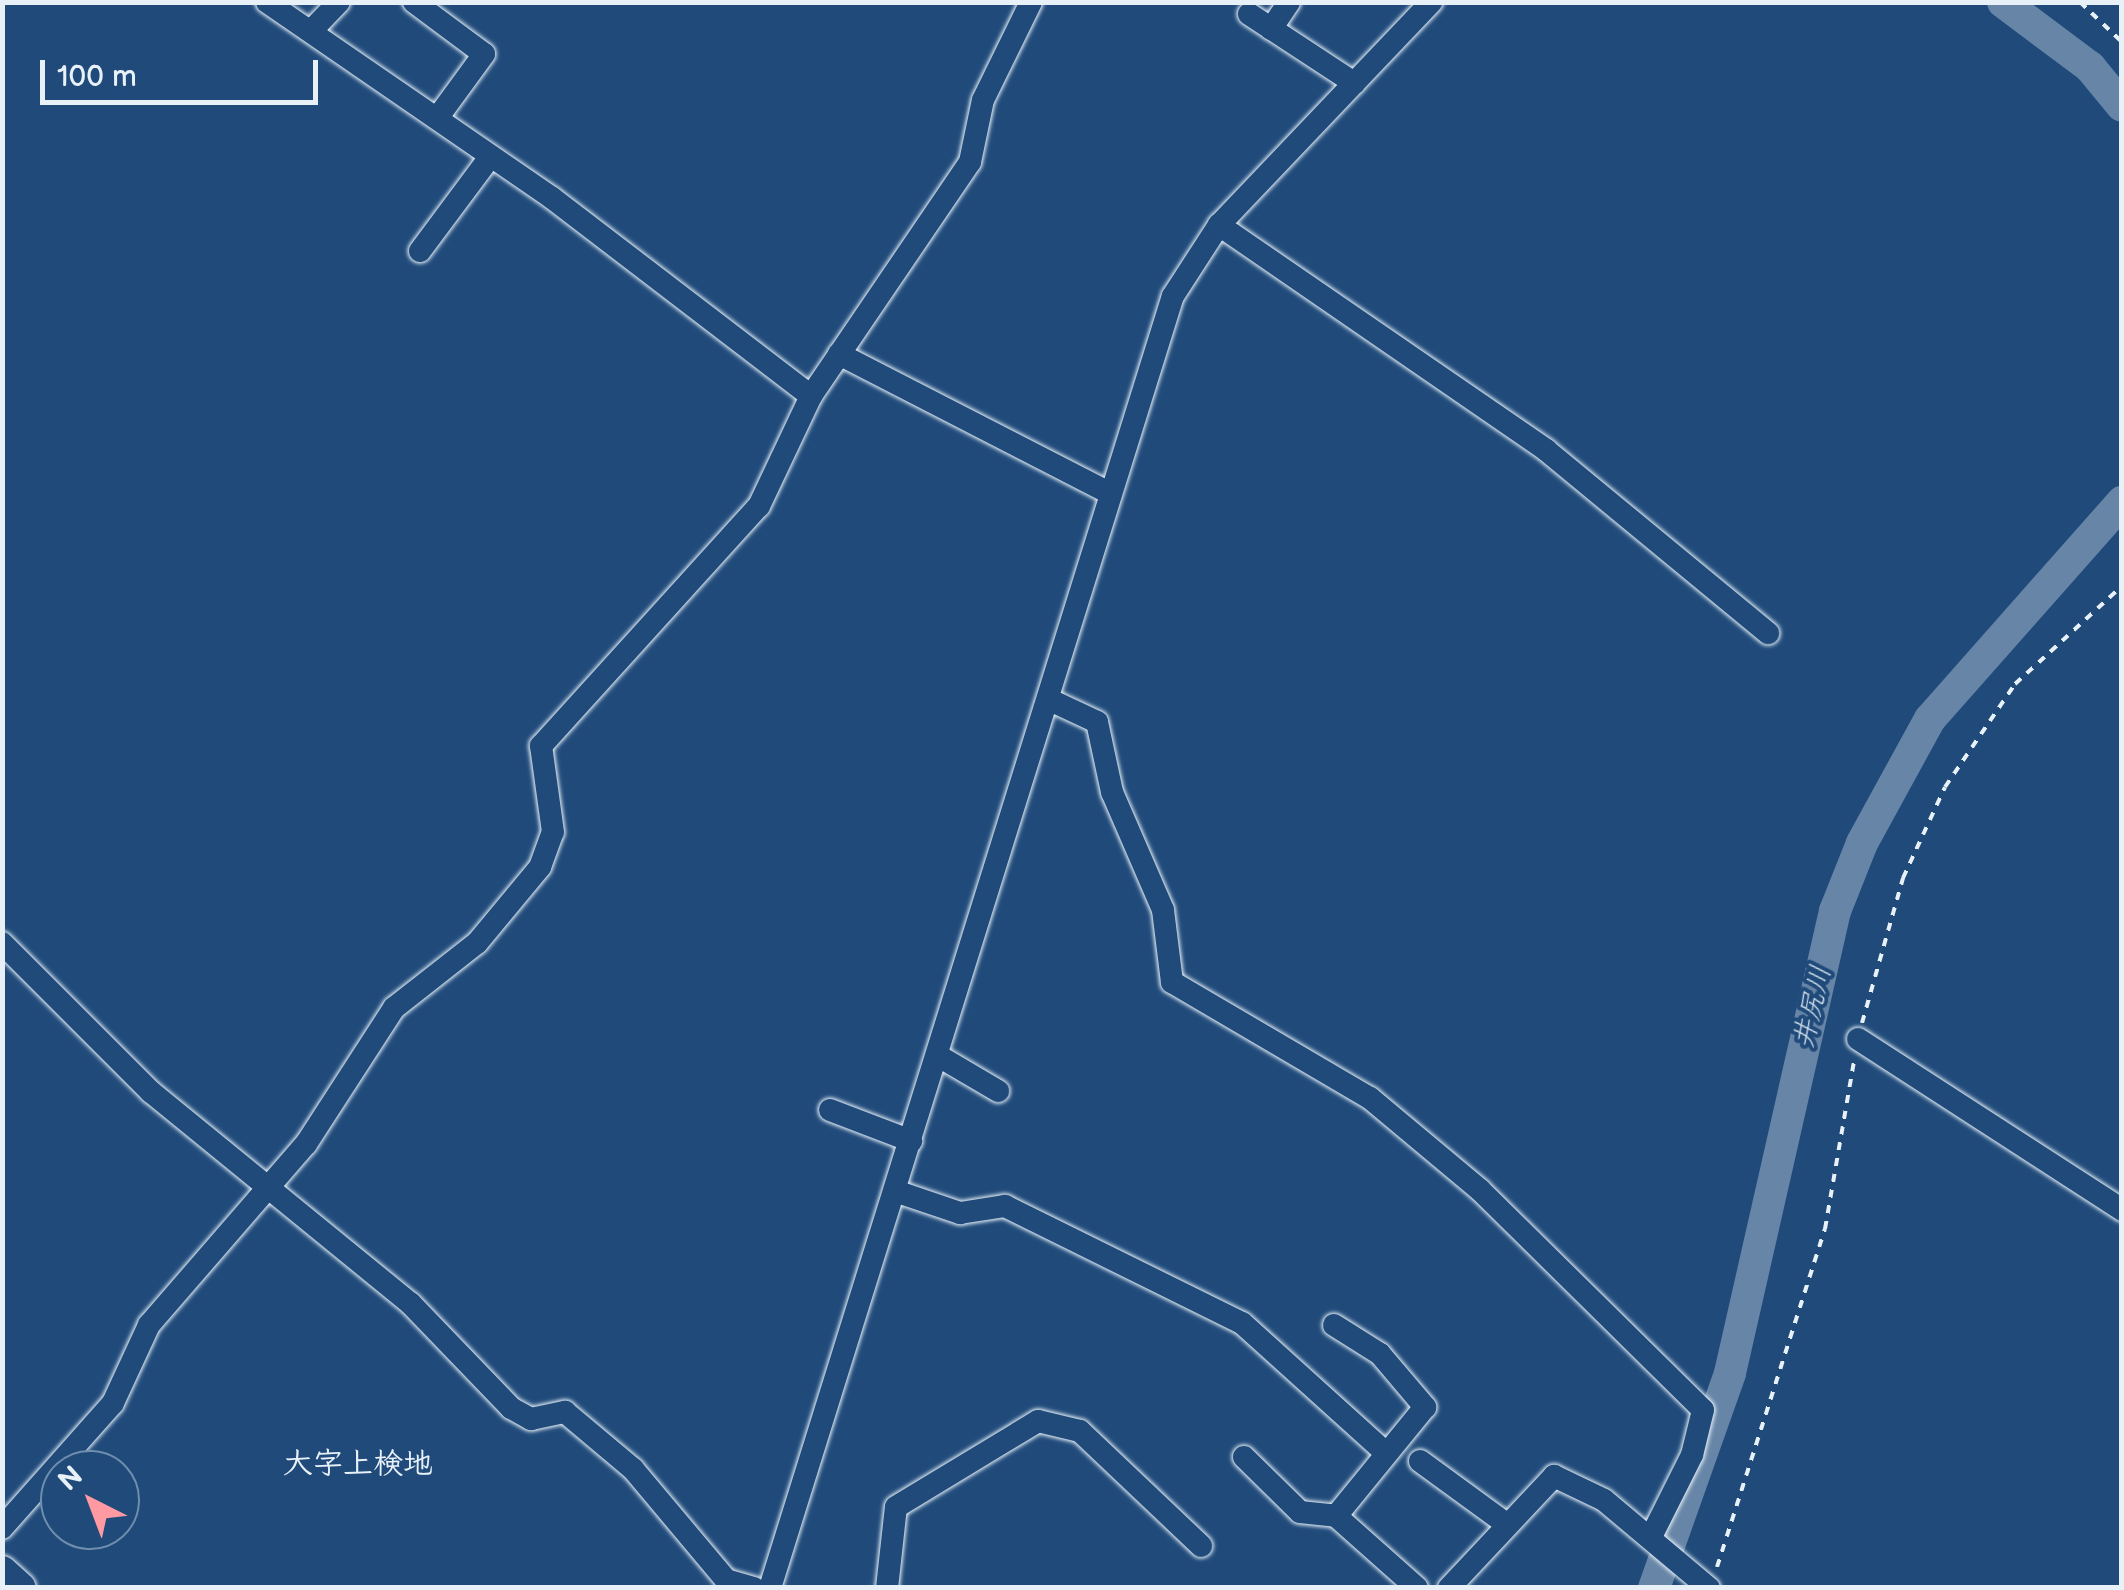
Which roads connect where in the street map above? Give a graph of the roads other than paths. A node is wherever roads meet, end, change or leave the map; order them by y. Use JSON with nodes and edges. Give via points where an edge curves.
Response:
{"nodes":[{"id":1,"x":266,"y":2,"type":"edge"},
{"id":2,"x":340,"y":2,"type":"edge"},
{"id":3,"x":414,"y":2,"type":"edge"},
{"id":4,"x":1031,"y":2,"type":"edge"},
{"id":5,"x":1289,"y":2,"type":"edge"},
{"id":6,"x":1431,"y":2,"type":"edge"},
{"id":7,"x":1249,"y":14,"type":"dead end"},
{"id":8,"x":1271,"y":29,"type":"junction"},
{"id":9,"x":311,"y":31,"type":"junction"},
{"id":10,"x":1354,"y":83,"type":"junction"},
{"id":11,"x":438,"y":117,"type":"junction"},
{"id":12,"x":490,"y":157,"type":"junction"},
{"id":13,"x":1219,"y":224,"type":"junction"},
{"id":14,"x":420,"y":251,"type":"dead end"},
{"id":15,"x":839,"y":354,"type":"junction"},
{"id":16,"x":810,"y":396,"type":"junction"},
{"id":17,"x":1110,"y":493,"type":"junction"},
{"id":18,"x":1768,"y":632,"type":"dead end"},
{"id":19,"x":1050,"y":700,"type":"junction"},
{"id":20,"x":2,"y":943,"type":"edge"},
{"id":21,"x":1858,"y":1038,"type":"road end"},
{"id":22,"x":937,"y":1056,"type":"junction"},
{"id":23,"x":998,"y":1092,"type":"dead end"},
{"id":24,"x":830,"y":1110,"type":"dead end"},
{"id":25,"x":911,"y":1141,"type":"junction"},
{"id":26,"x":270,"y":1190,"type":"junction"},
{"id":27,"x":895,"y":1191,"type":"junction"},
{"id":28,"x":2121,"y":1208,"type":"edge"},
{"id":29,"x":1334,"y":1324,"type":"dead end"},
{"id":30,"x":1385,"y":1452,"type":"junction"},
{"id":31,"x":1244,"y":1457,"type":"dead end"},
{"id":32,"x":1420,"y":1461,"type":"dead end"},
{"id":33,"x":1336,"y":1516,"type":"junction"},
{"id":34,"x":1505,"y":1522,"type":"junction"},
{"id":35,"x":2,"y":1528,"type":"edge"},
{"id":36,"x":1654,"y":1536,"type":"junction"},
{"id":37,"x":1201,"y":1546,"type":"dead end"},
{"id":38,"x":2,"y":1570,"type":"edge"},
{"id":39,"x":21,"y":1588,"type":"edge"},
{"id":40,"x":754,"y":1588,"type":"edge"},
{"id":41,"x":770,"y":1588,"type":"edge"},
{"id":42,"x":887,"y":1588,"type":"edge"},
{"id":43,"x":1417,"y":1588,"type":"edge"},
{"id":44,"x":1449,"y":1588,"type":"edge"},
{"id":45,"x":1709,"y":1588,"type":"edge"}],
"edges":[{"from":1,"to":9,"type":"street"},
{"from":2,"to":9,"type":"street"},
{"from":3,"to":11,"type":"street","via":[[484,54]]},
{"from":4,"to":15,"type":"street","via":[[982,100],[970,162]]},
{"from":5,"to":8,"type":"street"},
{"from":6,"to":10,"type":"street"},
{"from":7,"to":8,"type":"street"},
{"from":8,"to":10,"type":"street"},
{"from":9,"to":11,"type":"street"},
{"from":10,"to":13,"type":"street"},
{"from":11,"to":12,"type":"street"},
{"from":12,"to":14,"type":"street"},
{"from":12,"to":16,"type":"street"},
{"from":13,"to":17,"type":"street","via":[[1173,296]]},
{"from":13,"to":18,"type":"street","via":[[1546,450]]},
{"from":15,"to":16,"type":"street"},
{"from":15,"to":17,"type":"street"},
{"from":16,"to":26,"type":"street","via":[[734,538],[550,729],[538,759],[552,832],[540,867],[477,942],[394,1008]]},
{"from":17,"to":19,"type":"street"},
{"from":19,"to":22,"type":"street"},
{"from":19,"to":36,"type":"street","via":[[1097,722],[1112,792],[1163,910],[1172,982],[1186,998],[1303,1052],[1370,1098],[1480,1190],[1703,1410],[1692,1455]]},
{"from":20,"to":26,"type":"street","via":[[151,1092]]},
{"from":21,"to":28,"type":"street"},
{"from":22,"to":23,"type":"street"},
{"from":22,"to":25,"type":"street"},
{"from":24,"to":25,"type":"street"},
{"from":25,"to":27,"type":"street"},
{"from":26,"to":35,"type":"street","via":[[150,1326],[113,1403]]},
{"from":26,"to":40,"type":"street","via":[[410,1303],[523,1418],[565,1412],[633,1469],[726,1580]]},
{"from":27,"to":30,"type":"street","via":[[960,1212],[1005,1206],[1242,1322]]},
{"from":27,"to":41,"type":"street"},
{"from":29,"to":30,"type":"street","via":[[1380,1354],[1426,1407]]},
{"from":30,"to":33,"type":"street"},
{"from":31,"to":33,"type":"street","via":[[1300,1512]]},
{"from":32,"to":34,"type":"street"},
{"from":33,"to":43,"type":"street"},
{"from":34,"to":36,"type":"street","via":[[1554,1476]]},
{"from":34,"to":44,"type":"street"},
{"from":36,"to":45,"type":"street"},
{"from":37,"to":42,"type":"street","via":[[1080,1431],[1038,1421],[896,1507]]},
{"from":38,"to":39,"type":"main road"}]}
